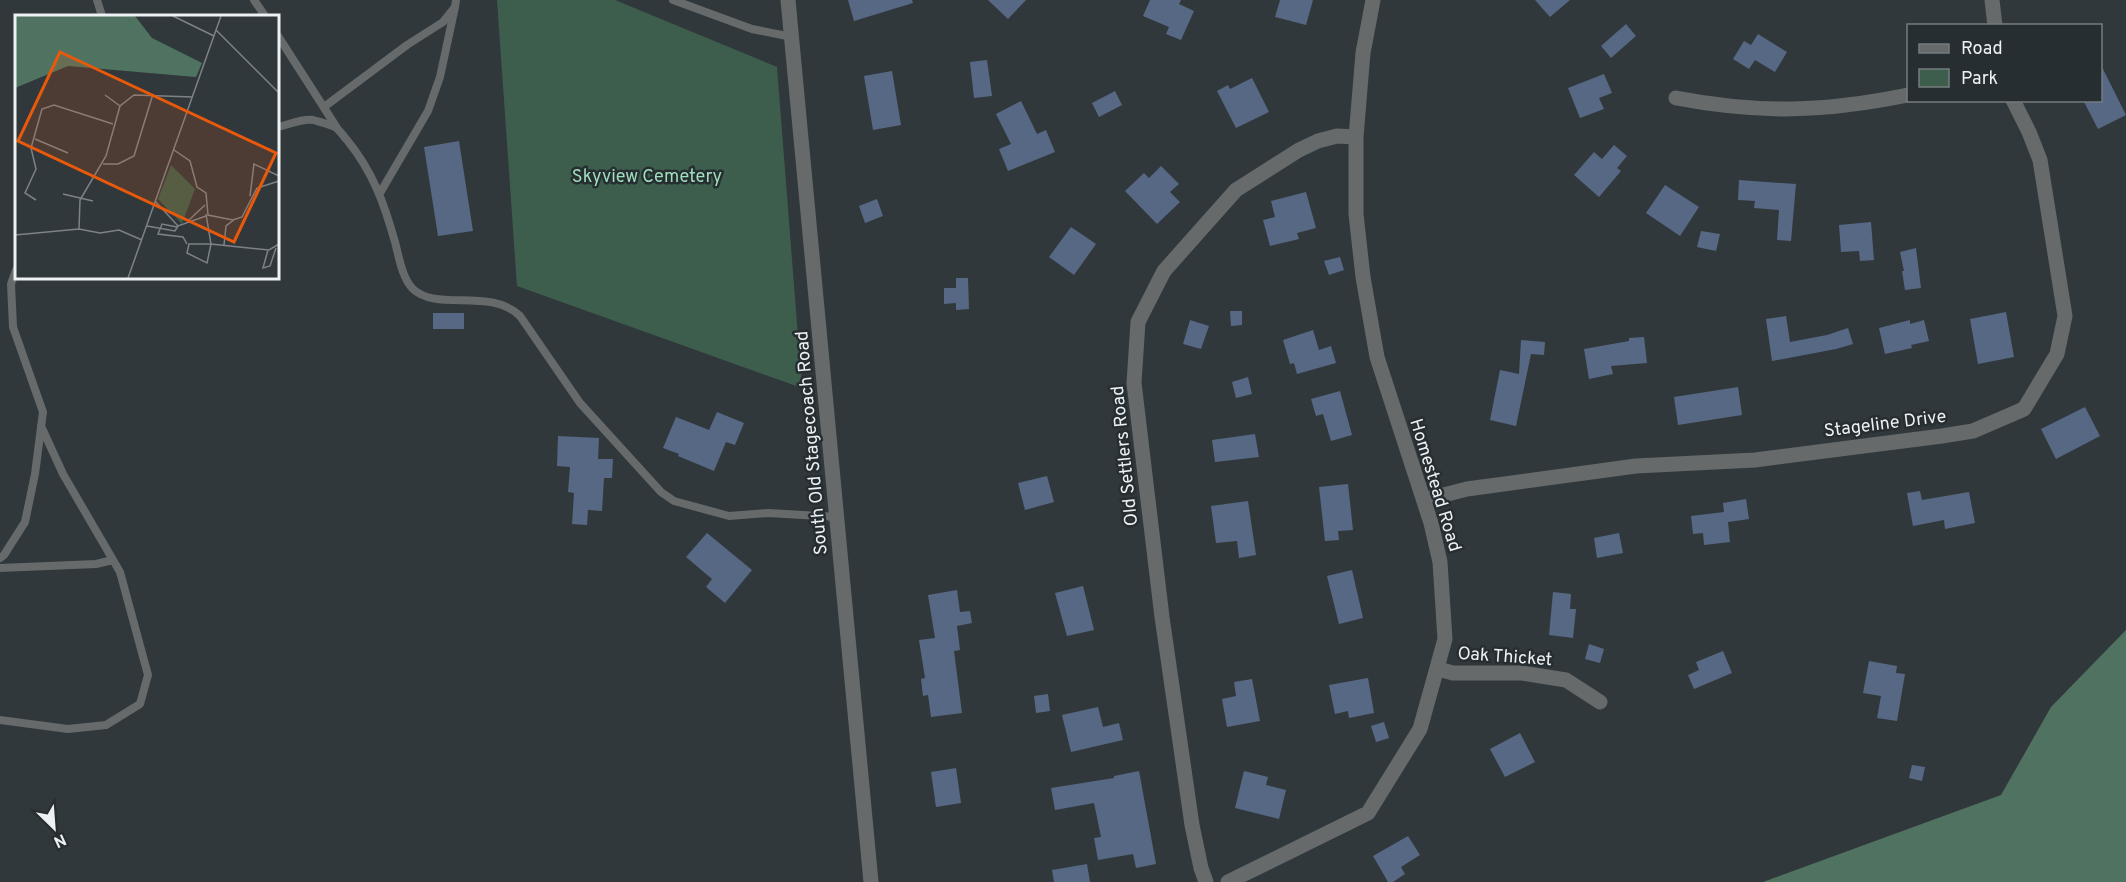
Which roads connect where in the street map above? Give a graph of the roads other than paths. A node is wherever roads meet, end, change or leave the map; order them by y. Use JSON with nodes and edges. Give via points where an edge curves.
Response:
{"nodes":[{"id":1,"x":97,"y":0,"type":"edge"},
{"id":2,"x":254,"y":0,"type":"edge"},
{"id":3,"x":673,"y":0,"type":"edge"},
{"id":4,"x":788,"y":0,"type":"edge"},
{"id":5,"x":1373,"y":0,"type":"edge"},
{"id":6,"x":1992,"y":0,"type":"edge"},
{"id":7,"x":455,"y":3,"type":"edge"},
{"id":8,"x":102,"y":15,"type":"edge"},
{"id":9,"x":264,"y":15,"type":"edge"},
{"id":10,"x":1995,"y":24,"type":"edge"},
{"id":11,"x":792,"y":37,"type":"junction"},
{"id":12,"x":279,"y":38,"type":"edge"},
{"id":13,"x":1907,"y":95,"type":"edge"},
{"id":14,"x":1676,"y":98,"type":"dead end"},
{"id":15,"x":2014,"y":102,"type":"edge"},
{"id":16,"x":324,"y":107,"type":"junction"},
{"id":17,"x":279,"y":127,"type":"edge"},
{"id":18,"x":336,"y":128,"type":"junction"},
{"id":19,"x":1356,"y":137,"type":"junction"},
{"id":20,"x":380,"y":193,"type":"junction"},
{"id":21,"x":15,"y":273,"type":"edge"},
{"id":22,"x":41,"y":426,"type":"junction"},
{"id":23,"x":1424,"y":500,"type":"junction"},
{"id":24,"x":837,"y":517,"type":"junction"},
{"id":25,"x":0,"y":558,"type":"edge"},
{"id":26,"x":113,"y":560,"type":"junction"},
{"id":27,"x":0,"y":568,"type":"edge"},
{"id":28,"x":1438,"y":669,"type":"junction"},
{"id":29,"x":1600,"y":702,"type":"dead end"},
{"id":30,"x":0,"y":720,"type":"edge"},
{"id":31,"x":871,"y":882,"type":"edge"},
{"id":32,"x":1206,"y":882,"type":"edge"},
{"id":33,"x":1228,"y":882,"type":"edge"}],
"edges":[{"from":1,"to":8,"type":"lane"},
{"from":2,"to":9,"type":"lane"},
{"from":3,"to":11,"type":"lane","via":[[752,29]]},
{"from":4,"to":11,"type":"street","name":"South Old Stagecoach Road"},
{"from":5,"to":19,"type":"street","name":"Homestead Road","via":[[1363,53]]},
{"from":6,"to":10,"type":"street"},
{"from":7,"to":16,"type":"lane","via":[[443,22]]},
{"from":7,"to":20,"type":"lane","via":[[440,77],[428,111]]},
{"from":11,"to":24,"type":"street","name":"South Old Stagecoach Road"},
{"from":12,"to":16,"type":"lane"},
{"from":13,"to":14,"type":"street","via":[[1798,110],[1751,109]]},
{"from":15,"to":23,"type":"street","name":"Stageline Drive","via":[[2040,160],[2065,316],[2057,354],[2024,409],[1973,431],[1942,436],[1755,460],[1636,466],[1467,489]]},
{"from":16,"to":18,"type":"lane"},
{"from":17,"to":18,"type":"lane","via":[[310,120]]},
{"from":18,"to":20,"type":"lane","via":[[362,159]]},
{"from":19,"to":23,"type":"street","name":"Homestead Road","via":[[1356,214],[1377,357]]},
{"from":19,"to":32,"type":"street","name":"Old Settlers Road","via":[[1318,141],[1236,190],[1164,272],[1138,322],[1134,383],[1162,617],[1192,825]]},
{"from":20,"to":24,"type":"lane","via":[[402,269],[412,288],[429,297],[490,301],[514,309],[580,403],[661,492],[674,501],[729,516],[768,513]]},
{"from":21,"to":22,"type":"lane","via":[[11,284],[13,327],[43,412]]},
{"from":22,"to":25,"type":"lane","via":[[25,522]]},
{"from":22,"to":26,"type":"lane","via":[[63,474]]},
{"from":23,"to":28,"type":"street","name":"Homestead Road","via":[[1440,562],[1445,639]]},
{"from":24,"to":31,"type":"street","name":"South Old Stagecoach Road"},
{"from":26,"to":27,"type":"lane"},
{"from":26,"to":30,"type":"lane","via":[[120,572],[148,675],[140,704],[106,725],[68,729]]},
{"from":28,"to":29,"type":"street","name":"Oak Thicket","via":[[1453,673],[1522,673],[1566,680]]},
{"from":28,"to":33,"type":"street","name":"Homestead Road","via":[[1420,729],[1368,813]]}]}
